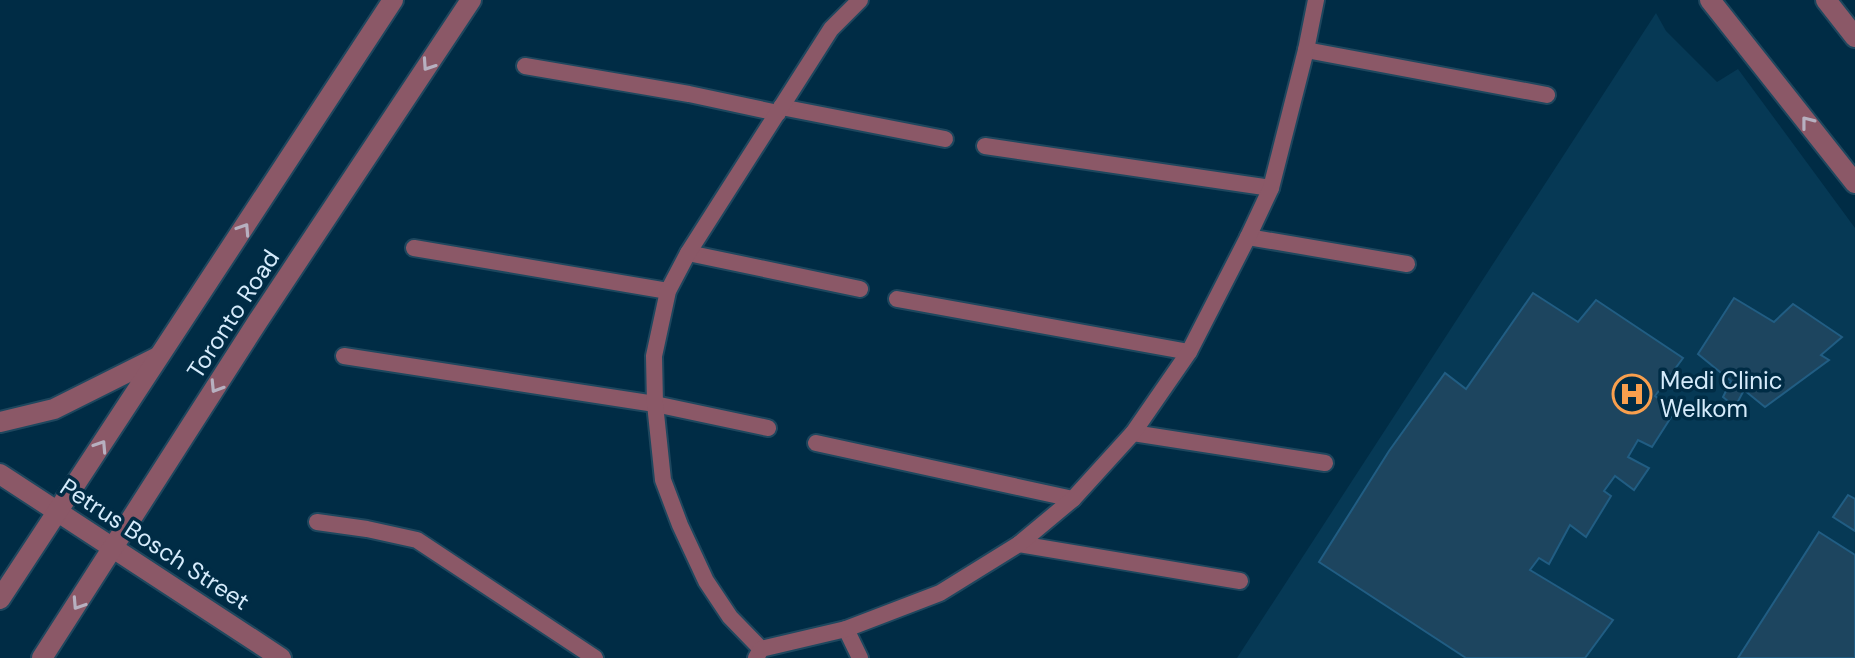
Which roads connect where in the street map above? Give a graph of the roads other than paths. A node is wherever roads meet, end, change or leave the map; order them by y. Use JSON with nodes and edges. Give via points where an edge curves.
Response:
{"nodes":[{"id":1,"x":393,"y":0,"type":"edge"},
{"id":2,"x":471,"y":0,"type":"edge"},
{"id":3,"x":860,"y":0,"type":"edge"},
{"id":4,"x":1312,"y":0,"type":"edge"},
{"id":5,"x":1710,"y":0,"type":"edge"},
{"id":6,"x":1826,"y":0,"type":"edge"},
{"id":7,"x":1855,"y":37,"type":"edge"},
{"id":8,"x":1306,"y":50,"type":"junction"},
{"id":9,"x":525,"y":66,"type":"dead end"},
{"id":10,"x":1547,"y":95,"type":"dead end"},
{"id":11,"x":779,"y":110,"type":"junction"},
{"id":12,"x":945,"y":139,"type":"dead end"},
{"id":13,"x":985,"y":146,"type":"dead end"},
{"id":14,"x":1855,"y":183,"type":"edge"},
{"id":15,"x":1271,"y":188,"type":"junction"},
{"id":16,"x":1248,"y":237,"type":"junction"},
{"id":17,"x":414,"y":248,"type":"dead end"},
{"id":18,"x":688,"y":253,"type":"junction"},
{"id":19,"x":1407,"y":264,"type":"dead end"},
{"id":20,"x":860,"y":289,"type":"dead end"},
{"id":21,"x":668,"y":291,"type":"junction"},
{"id":22,"x":897,"y":299,"type":"dead end"},
{"id":23,"x":1189,"y":352,"type":"junction"},
{"id":24,"x":161,"y":355,"type":"junction"},
{"id":25,"x":344,"y":356,"type":"dead end"},
{"id":26,"x":655,"y":404,"type":"junction"},
{"id":27,"x":0,"y":422,"type":"edge"},
{"id":28,"x":768,"y":428,"type":"dead end"},
{"id":29,"x":1133,"y":433,"type":"junction"},
{"id":30,"x":816,"y":443,"type":"dead end"},
{"id":31,"x":1325,"y":463,"type":"dead end"},
{"id":32,"x":0,"y":474,"type":"edge"},
{"id":33,"x":1073,"y":499,"type":"junction"},
{"id":34,"x":59,"y":512,"type":"junction"},
{"id":35,"x":317,"y":522,"type":"dead end"},
{"id":36,"x":1019,"y":544,"type":"junction"},
{"id":37,"x":113,"y":549,"type":"junction"},
{"id":38,"x":1240,"y":581,"type":"dead end"},
{"id":39,"x":0,"y":599,"type":"edge"},
{"id":40,"x":846,"y":629,"type":"junction"},
{"id":41,"x":758,"y":654,"type":"edge"},
{"id":42,"x":42,"y":658,"type":"edge"},
{"id":43,"x":281,"y":658,"type":"edge"},
{"id":44,"x":595,"y":658,"type":"edge"},
{"id":45,"x":860,"y":658,"type":"edge"}],
"edges":[{"from":24,"to":1,"type":"street","name":"Toronto Road","one_way":true},
{"from":2,"to":37,"type":"street","name":"Toronto Road","one_way":true},
{"from":3,"to":11,"type":"lane","via":[[831,29]]},
{"from":4,"to":8,"type":"lane"},
{"from":14,"to":5,"type":"street","one_way":true},
{"from":6,"to":7,"type":"street"},
{"from":8,"to":10,"type":"lane"},
{"from":8,"to":15,"type":"lane"},
{"from":9,"to":11,"type":"lane"},
{"from":11,"to":12,"type":"lane"},
{"from":11,"to":18,"type":"lane"},
{"from":13,"to":15,"type":"lane"},
{"from":15,"to":16,"type":"lane"},
{"from":16,"to":19,"type":"lane"},
{"from":16,"to":23,"type":"lane"},
{"from":17,"to":21,"type":"lane"},
{"from":18,"to":20,"type":"lane"},
{"from":18,"to":21,"type":"lane"},
{"from":21,"to":26,"type":"lane","via":[[654,356]]},
{"from":22,"to":23,"type":"lane"},
{"from":23,"to":29,"type":"lane"},
{"from":24,"to":27,"type":"street","via":[[54,409]]},
{"from":34,"to":24,"type":"street","name":"Toronto Road","one_way":true},
{"from":25,"to":26,"type":"lane"},
{"from":26,"to":28,"type":"lane"},
{"from":26,"to":41,"type":"lane","via":[[663,480],[680,525],[706,581]]},
{"from":29,"to":31,"type":"lane"},
{"from":29,"to":33,"type":"lane"},
{"from":30,"to":33,"type":"lane"},
{"from":32,"to":34,"type":"street","name":"Petrus Bosch Street"},
{"from":33,"to":36,"type":"lane"},
{"from":34,"to":37,"type":"street","name":"Petrus Bosch Street"},
{"from":34,"to":39,"type":"street","name":"Toronto Road"},
{"from":35,"to":44,"type":"lane","via":[[417,540]]},
{"from":36,"to":38,"type":"lane"},
{"from":36,"to":40,"type":"lane","via":[[940,593]]},
{"from":37,"to":42,"type":"street","name":"Toronto Road","one_way":true},
{"from":37,"to":43,"type":"street","name":"Petrus Bosch Street"},
{"from":40,"to":41,"type":"lane"},
{"from":40,"to":45,"type":"lane"}]}
